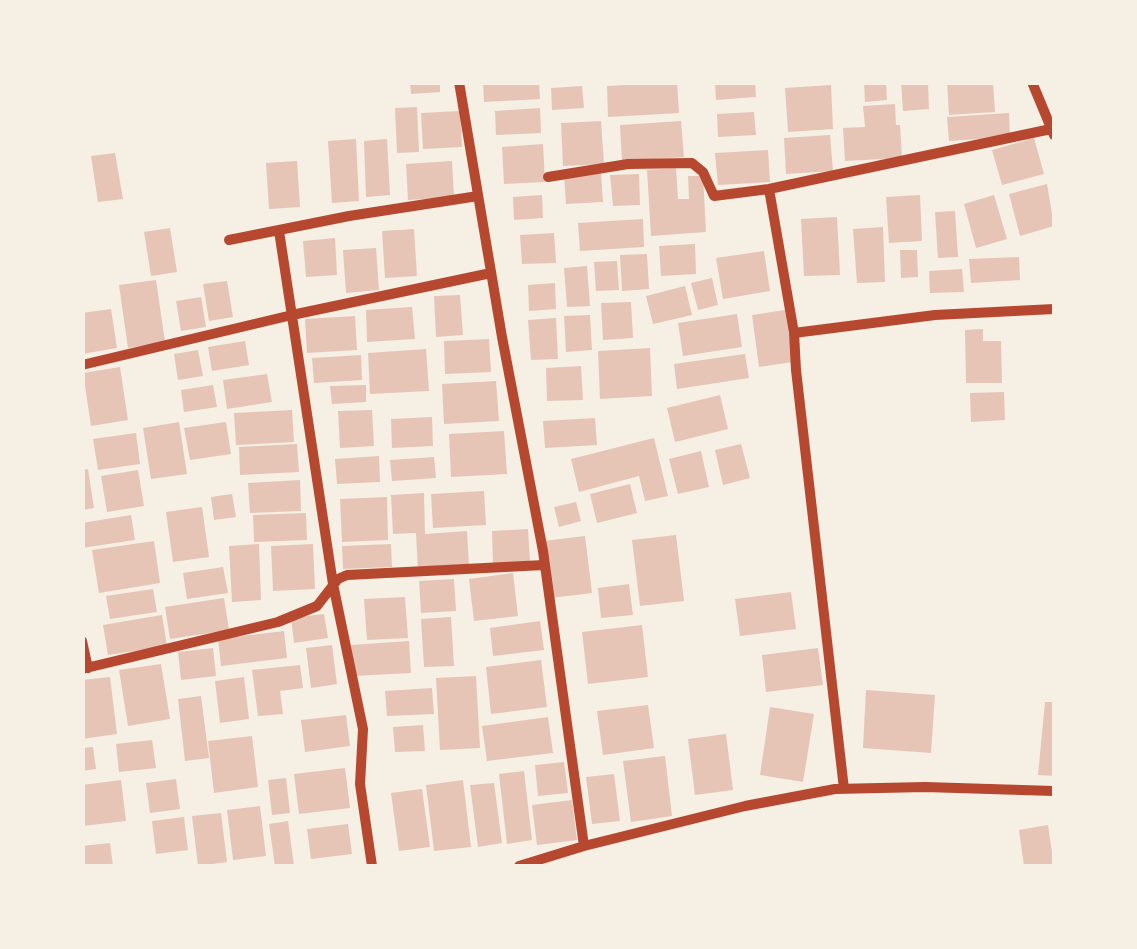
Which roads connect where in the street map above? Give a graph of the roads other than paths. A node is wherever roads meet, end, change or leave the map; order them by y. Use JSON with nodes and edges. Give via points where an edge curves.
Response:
{"nodes":[{"id":1,"x":458,"y":82,"type":"edge"},
{"id":2,"x":1032,"y":82,"type":"edge"},
{"id":3,"x":1053,"y":132,"type":"edge"},
{"id":4,"x":548,"y":178,"type":"dead end"},
{"id":5,"x":769,"y":189,"type":"junction"},
{"id":6,"x":478,"y":196,"type":"junction"},
{"id":7,"x":279,"y":230,"type":"junction"},
{"id":8,"x":229,"y":240,"type":"dead end"},
{"id":9,"x":491,"y":273,"type":"junction"},
{"id":10,"x":1054,"y":309,"type":"edge"},
{"id":11,"x":292,"y":314,"type":"junction"},
{"id":12,"x":794,"y":333,"type":"junction"},
{"id":13,"x":82,"y":366,"type":"edge"},
{"id":14,"x":544,"y":565,"type":"junction"},
{"id":15,"x":333,"y":584,"type":"junction"},
{"id":16,"x":82,"y":641,"type":"edge"},
{"id":17,"x":85,"y":668,"type":"edge"},
{"id":18,"x":844,"y":789,"type":"junction"},
{"id":19,"x":1054,"y":791,"type":"edge"},
{"id":20,"x":584,"y":846,"type":"junction"},
{"id":21,"x":372,"y":866,"type":"edge"},
{"id":22,"x":518,"y":866,"type":"edge"}],
"edges":[{"from":1,"to":6,"type":"street"},
{"from":2,"to":3,"type":"street"},
{"from":3,"to":5,"type":"street"},
{"from":4,"to":5,"type":"street","via":[[628,164],[692,163],[714,196]]},
{"from":5,"to":12,"type":"street"},
{"from":6,"to":7,"type":"street"},
{"from":6,"to":9,"type":"street"},
{"from":7,"to":8,"type":"street"},
{"from":7,"to":11,"type":"street"},
{"from":9,"to":11,"type":"street"},
{"from":9,"to":14,"type":"street"},
{"from":10,"to":12,"type":"street","via":[[935,314]]},
{"from":11,"to":13,"type":"street"},
{"from":11,"to":15,"type":"street"},
{"from":12,"to":18,"type":"street"},
{"from":14,"to":15,"type":"street","via":[[347,575]]},
{"from":14,"to":20,"type":"street"},
{"from":15,"to":17,"type":"street","via":[[316,606],[278,622]]},
{"from":15,"to":21,"type":"street","via":[[363,729],[360,784]]},
{"from":16,"to":17,"type":"street"},
{"from":18,"to":19,"type":"street"},
{"from":18,"to":20,"type":"street"},
{"from":20,"to":22,"type":"street"}]}
